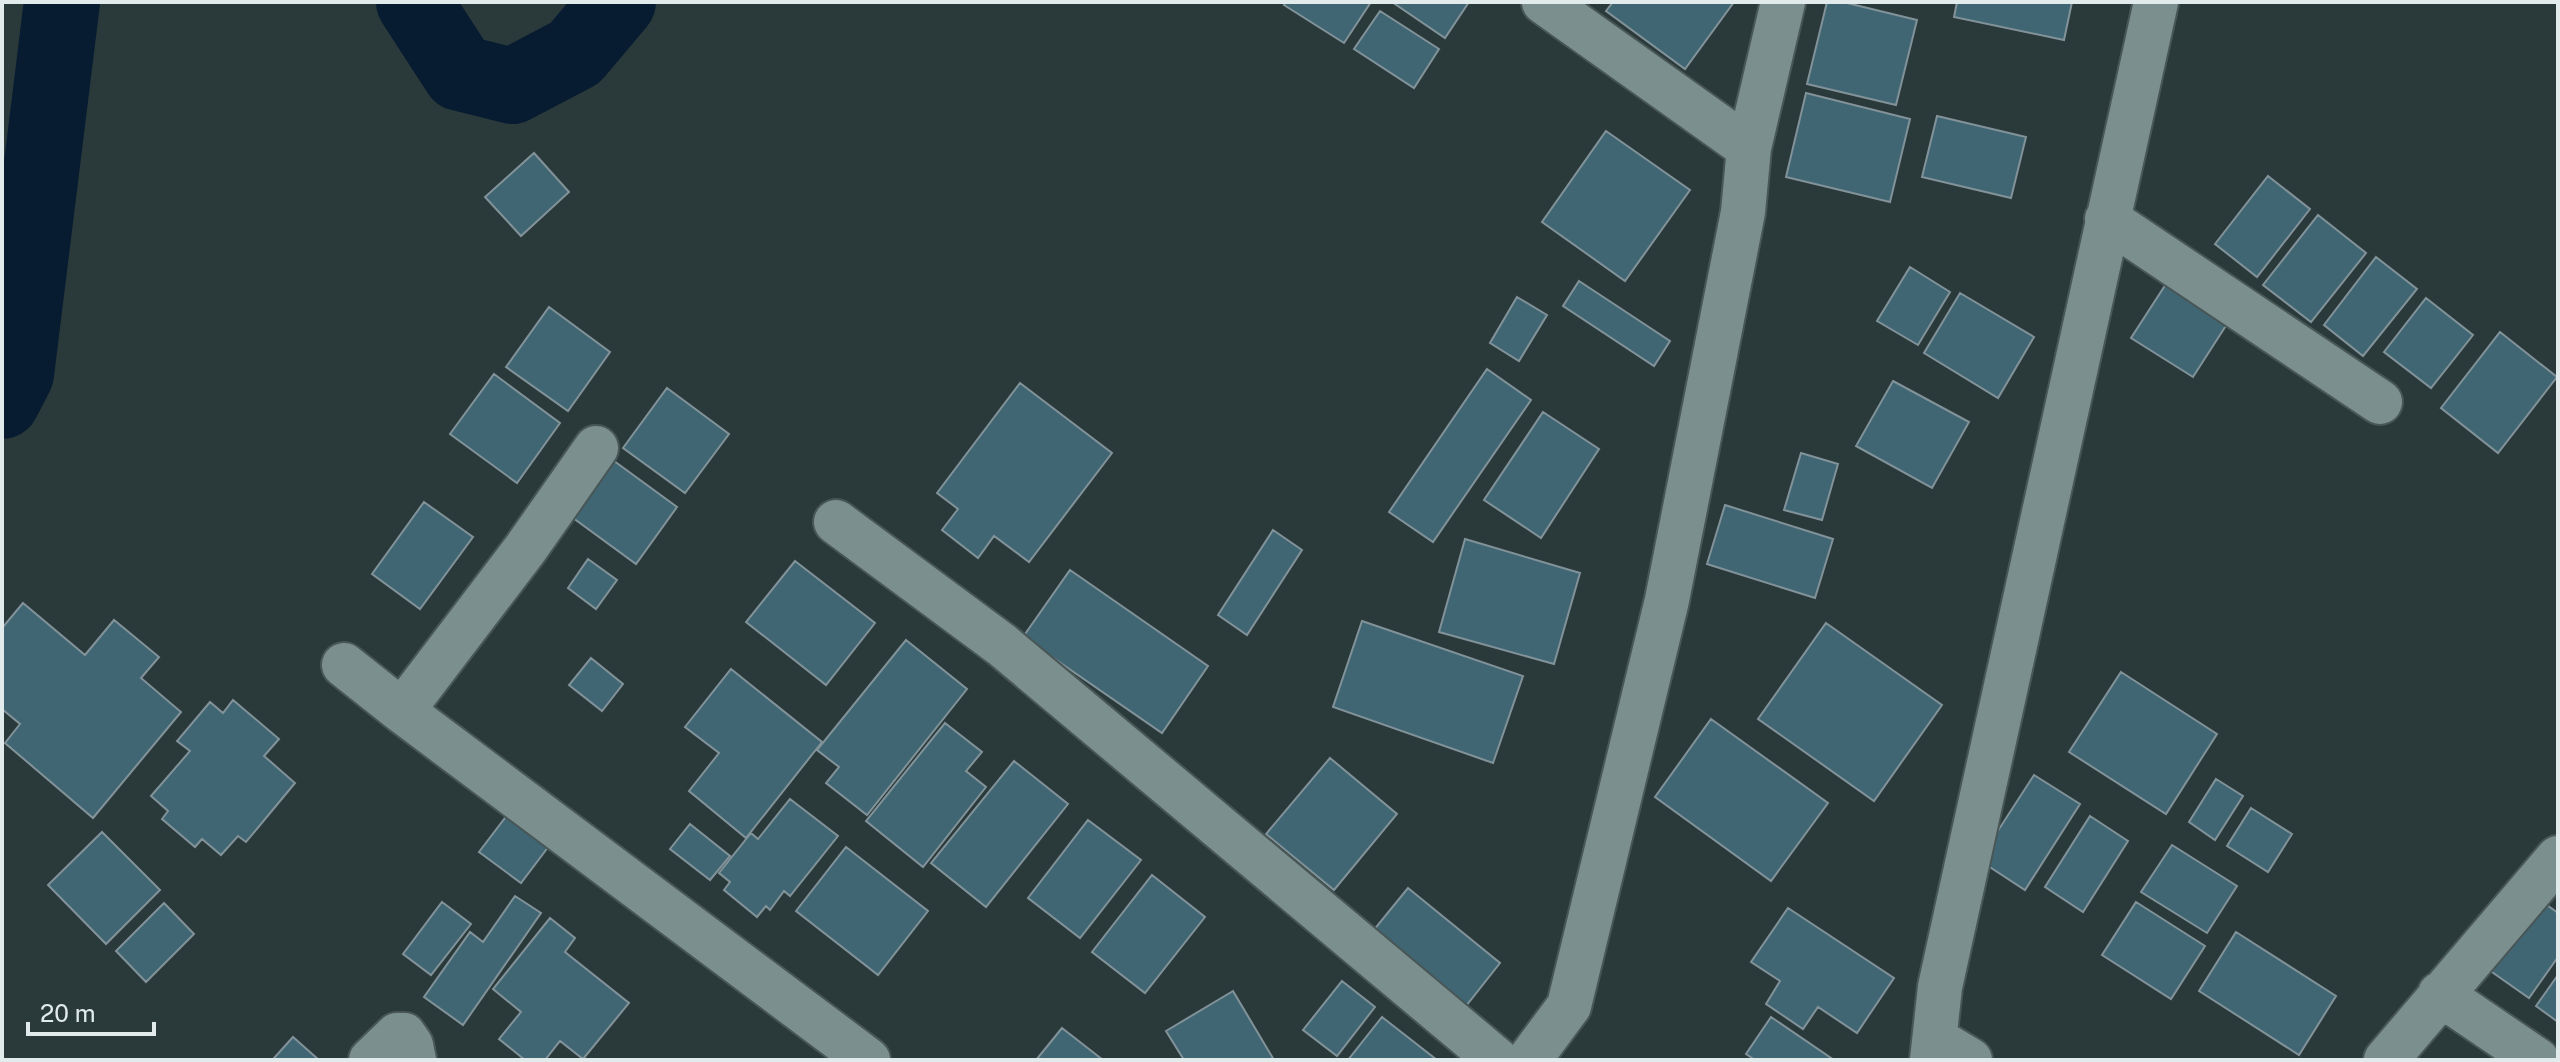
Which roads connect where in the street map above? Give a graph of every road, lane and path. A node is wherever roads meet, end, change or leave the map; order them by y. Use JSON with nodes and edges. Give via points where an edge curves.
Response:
{"nodes":[{"id":1,"x":1544,"y":2,"type":"edge"},
{"id":2,"x":1783,"y":2,"type":"edge"},
{"id":3,"x":2156,"y":2,"type":"edge"},
{"id":4,"x":1749,"y":148,"type":"junction"},
{"id":5,"x":2107,"y":219,"type":"junction"},
{"id":6,"x":2380,"y":402,"type":"dead end"},
{"id":7,"x":596,"y":448,"type":"dead end"},
{"id":8,"x":836,"y":522,"type":"dead end"},
{"id":9,"x":344,"y":665,"type":"dead end"},
{"id":10,"x":402,"y":711,"type":"junction"},
{"id":11,"x":2558,"y":858,"type":"edge"},
{"id":12,"x":2440,"y":994,"type":"junction"},
{"id":13,"x":1946,"y":1053,"type":"edge"},
{"id":14,"x":371,"y":1060,"type":"edge"},
{"id":15,"x":414,"y":1060,"type":"edge"},
{"id":16,"x":868,"y":1060,"type":"edge"},
{"id":17,"x":1497,"y":1060,"type":"edge"},
{"id":18,"x":1529,"y":1060,"type":"edge"},
{"id":19,"x":2386,"y":1060,"type":"edge"},
{"id":20,"x":2537,"y":1060,"type":"edge"}],
"edges":[{"from":1,"to":4,"type":"street"},
{"from":2,"to":4,"type":"street"},
{"from":3,"to":5,"type":"street"},
{"from":4,"to":18,"type":"street","via":[[1743,212],[1656,645],[1569,1006]]},
{"from":5,"to":6,"type":"street"},
{"from":5,"to":13,"type":"street","via":[[1943,972]]},
{"from":7,"to":10,"type":"street"},
{"from":8,"to":17,"type":"street","via":[[1002,645]]},
{"from":9,"to":10,"type":"street"},
{"from":10,"to":16,"type":"street"},
{"from":11,"to":12,"type":"street"},
{"from":12,"to":19,"type":"street"},
{"from":12,"to":20,"type":"street"},
{"from":14,"to":15,"type":"street","via":[[397,1035],[404,1035]]}]}
